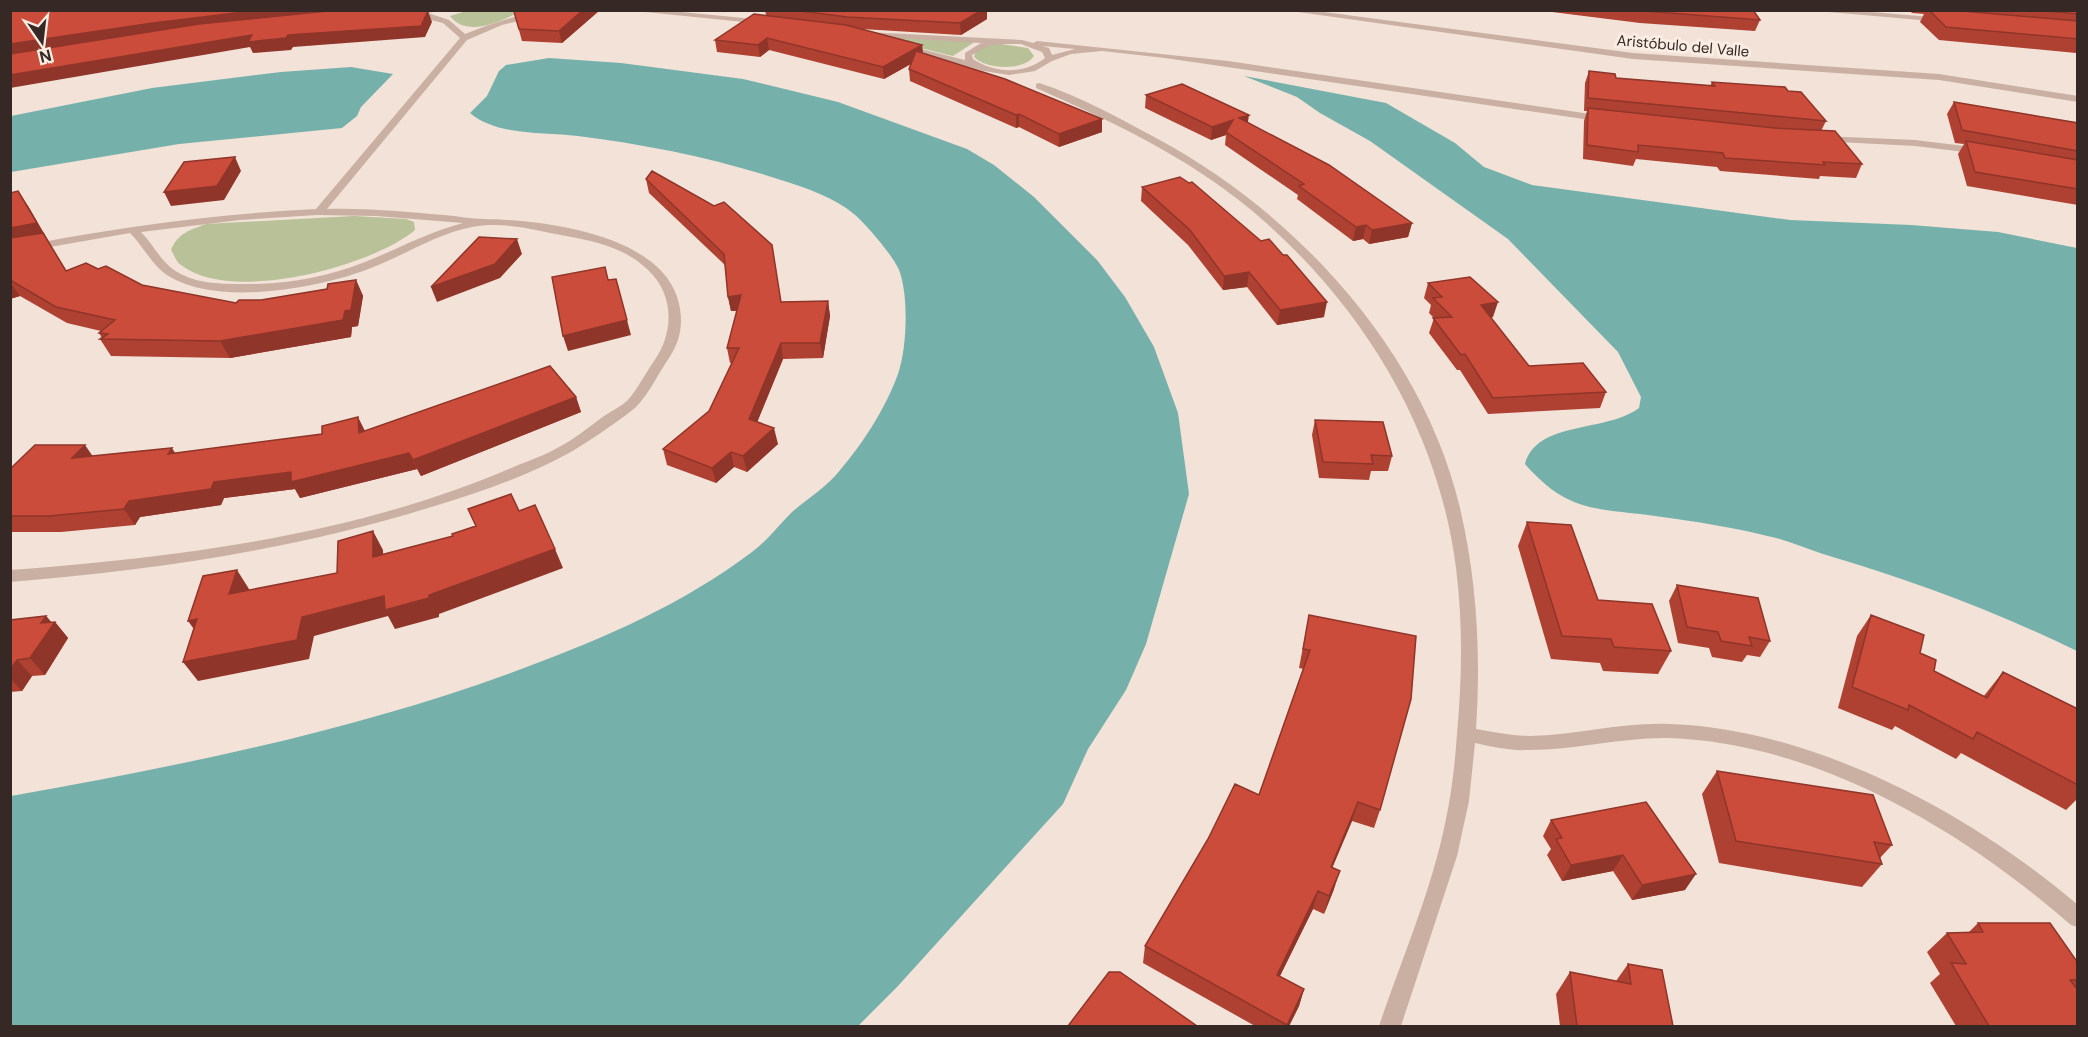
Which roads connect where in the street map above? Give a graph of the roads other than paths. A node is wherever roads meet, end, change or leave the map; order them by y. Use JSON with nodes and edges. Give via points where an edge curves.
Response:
{"nodes":[{"id":1,"x":441,"y":10,"type":"edge"},
{"id":2,"x":561,"y":10,"type":"edge"},
{"id":3,"x":629,"y":10,"type":"edge"},
{"id":4,"x":1288,"y":10,"type":"edge"},
{"id":5,"x":1347,"y":10,"type":"edge"},
{"id":6,"x":1810,"y":10,"type":"edge"},
{"id":7,"x":396,"y":13,"type":"edge"},
{"id":8,"x":407,"y":13,"type":"junction"},
{"id":9,"x":1957,"y":21,"type":"edge"},
{"id":10,"x":772,"y":23,"type":"edge"},
{"id":11,"x":464,"y":38,"type":"junction"},
{"id":12,"x":1004,"y":42,"type":"junction"},
{"id":13,"x":1022,"y":42,"type":"junction"},
{"id":14,"x":1102,"y":49,"type":"junction"},
{"id":15,"x":1049,"y":59,"type":"junction"},
{"id":16,"x":975,"y":65,"type":"junction"},
{"id":17,"x":1031,"y":69,"type":"junction"},
{"id":18,"x":998,"y":71,"type":"junction"},
{"id":19,"x":1968,"y":71,"type":"dead end"},
{"id":20,"x":2039,"y":82,"type":"dead end"},
{"id":21,"x":1039,"y":86,"type":"junction"},
{"id":22,"x":2078,"y":90,"type":"edge"},
{"id":23,"x":2078,"y":99,"type":"edge"},
{"id":24,"x":1616,"y":120,"type":"edge"},
{"id":25,"x":1815,"y":138,"type":"edge"},
{"id":26,"x":1996,"y":154,"type":"edge"},
{"id":27,"x":319,"y":212,"type":"junction"},
{"id":28,"x":486,"y":222,"type":"junction"},
{"id":29,"x":135,"y":231,"type":"junction"},
{"id":30,"x":10,"y":252,"type":"edge"},
{"id":31,"x":10,"y":576,"type":"edge"},
{"id":32,"x":1466,"y":734,"type":"junction"},
{"id":33,"x":2078,"y":918,"type":"edge"},
{"id":34,"x":1392,"y":1025,"type":"edge"}],
"edges":[{"from":1,"to":8,"type":"street"},
{"from":2,"to":11,"type":"street","via":[[500,23]]},
{"from":3,"to":10,"type":"street"},
{"from":4,"to":23,"type":"street","name":"Aristóbulo del Valle","via":[[1633,56],[1939,77]]},
{"from":5,"to":19,"type":"street","name":"Aristóbulo del Valle","via":[[1658,50]]},
{"from":6,"to":9,"type":"street"},
{"from":7,"to":8,"type":"street"},
{"from":8,"to":11,"type":"street","via":[[443,20]]},
{"from":11,"to":27,"type":"street"},
{"from":12,"to":13,"type":"street"},
{"from":12,"to":16,"type":"street","via":[[972,50],[968,55]]},
{"from":12,"to":16,"type":"street","via":[[859,35]]},
{"from":13,"to":14,"type":"street"},
{"from":13,"to":15,"type":"street","via":[[1046,50]]},
{"from":14,"to":15,"type":"street"},
{"from":14,"to":24,"type":"street","via":[[1227,62]]},
{"from":15,"to":17,"type":"street"},
{"from":16,"to":18,"type":"street"},
{"from":17,"to":18,"type":"street"},
{"from":17,"to":21,"type":"street","via":[[1031,78]]},
{"from":18,"to":21,"type":"street"},
{"from":20,"to":22,"type":"street"},
{"from":21,"to":32,"type":"street","via":[[1146,135],[1234,192],[1337,286],[1385,352],[1415,405],[1434,453],[1464,564],[1470,630]]},
{"from":25,"to":26,"type":"street","via":[[1944,146]]},
{"from":27,"to":28,"type":"street"},
{"from":27,"to":29,"type":"street","via":[[255,215]]},
{"from":28,"to":29,"type":"street","via":[[445,233],[331,278],[260,288],[223,288],[170,273]]},
{"from":28,"to":31,"type":"street","via":[[536,227],[605,242],[649,264],[666,286],[676,310],[676,330],[665,362],[645,389],[611,420],[535,467],[382,518],[201,556],[105,570]]},
{"from":29,"to":30,"type":"street"},
{"from":32,"to":33,"type":"street","via":[[1528,743],[1643,731],[1687,732],[1746,741],[1810,759],[1876,786],[1943,822],[2008,861]]},
{"from":32,"to":34,"type":"street","via":[[1459,803]]}]}
